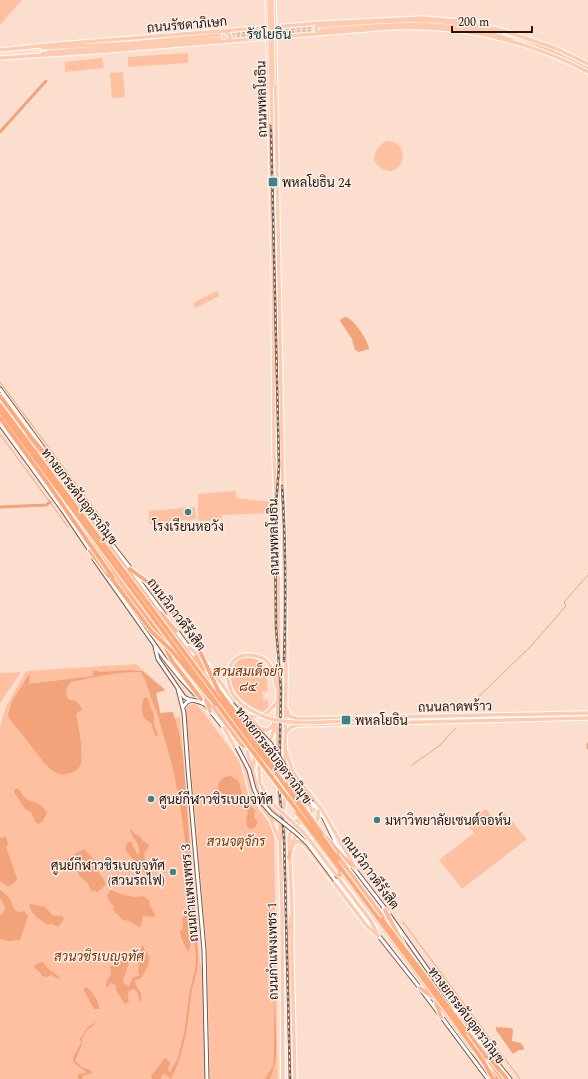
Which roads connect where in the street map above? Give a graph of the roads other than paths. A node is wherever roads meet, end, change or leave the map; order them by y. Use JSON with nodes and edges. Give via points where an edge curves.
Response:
{"nodes":[{"id":1,"x":271,"y":1,"type":"edge"},
{"id":2,"x":274,"y":27,"type":"junction"},
{"id":3,"x":267,"y":28,"type":"junction"},
{"id":4,"x":321,"y":28,"type":"junction"},
{"id":5,"x":225,"y":31,"type":"junction"},
{"id":6,"x":275,"y":37,"type":"junction"},
{"id":7,"x":268,"y":38,"type":"junction"},
{"id":8,"x":226,"y":42,"type":"junction"},
{"id":9,"x":35,"y":48,"type":"junction"},
{"id":10,"x":0,"y":50,"type":"edge"},
{"id":11,"x":268,"y":54,"type":"junction"},
{"id":12,"x":275,"y":54,"type":"junction"},
{"id":13,"x":39,"y":55,"type":"junction"},
{"id":14,"x":1,"y":58,"type":"edge"},
{"id":15,"x":588,"y":64,"type":"edge"},
{"id":16,"x":588,"y":72,"type":"edge"},
{"id":17,"x":273,"y":124,"type":"junction"},
{"id":18,"x":276,"y":143,"type":"junction"},
{"id":19,"x":270,"y":150,"type":"junction"},
{"id":20,"x":278,"y":242,"type":"junction"},
{"id":21,"x":272,"y":243,"type":"junction"},
{"id":22,"x":0,"y":389,"type":"edge"},
{"id":23,"x":0,"y":398,"type":"edge"},
{"id":24,"x":0,"y":405,"type":"edge"},
{"id":25,"x":0,"y":411,"type":"edge"},
{"id":26,"x":0,"y":417,"type":"edge"},
{"id":27,"x":274,"y":417,"type":"junction"},
{"id":28,"x":280,"y":417,"type":"junction"},
{"id":29,"x":0,"y":424,"type":"edge"},
{"id":30,"x":6,"y":425,"type":"junction"},
{"id":31,"x":9,"y":436,"type":"junction"},
{"id":32,"x":274,"y":440,"type":"junction"},
{"id":33,"x":281,"y":440,"type":"junction"},
{"id":34,"x":48,"y":457,"type":"junction"},
{"id":35,"x":62,"y":509,"type":"junction"},
{"id":36,"x":69,"y":510,"type":"junction"},
{"id":37,"x":90,"y":551,"type":"junction"},
{"id":38,"x":130,"y":569,"type":"junction"},
{"id":39,"x":141,"y":590,"type":"junction"},
{"id":40,"x":159,"y":594,"type":"dead end"},
{"id":41,"x":164,"y":601,"type":"dead end"},
{"id":42,"x":176,"y":631,"type":"junction"},
{"id":43,"x":161,"y":633,"type":"junction"},
{"id":44,"x":154,"y":643,"type":"junction"},
{"id":45,"x":189,"y":647,"type":"junction"},
{"id":46,"x":196,"y":657,"type":"junction"},
{"id":47,"x":205,"y":667,"type":"junction"},
{"id":48,"x":217,"y":679,"type":"junction"},
{"id":49,"x":178,"y":690,"type":"junction"},
{"id":50,"x":278,"y":692,"type":"junction"},
{"id":51,"x":203,"y":694,"type":"junction"},
{"id":52,"x":201,"y":699,"type":"junction"},
{"id":53,"x":192,"y":700,"type":"junction"},
{"id":54,"x":278,"y":701,"type":"junction"},
{"id":55,"x":286,"y":702,"type":"junction"},
{"id":56,"x":206,"y":704,"type":"junction"},
{"id":57,"x":183,"y":706,"type":"junction"},
{"id":58,"x":210,"y":711,"type":"junction"},
{"id":59,"x":581,"y":713,"type":"junction"},
{"id":60,"x":588,"y":713,"type":"edge"},
{"id":61,"x":277,"y":714,"type":"junction"},
{"id":62,"x":566,"y":714,"type":"junction"},
{"id":63,"x":248,"y":716,"type":"junction"},
{"id":64,"x":398,"y":718,"type":"junction"},
{"id":65,"x":588,"y":718,"type":"edge"},
{"id":66,"x":302,"y":719,"type":"junction"},
{"id":67,"x":566,"y":719,"type":"junction"},
{"id":68,"x":581,"y":719,"type":"junction"},
{"id":69,"x":277,"y":722,"type":"junction"},
{"id":70,"x":231,"y":723,"type":"junction"},
{"id":71,"x":302,"y":725,"type":"junction"},
{"id":72,"x":224,"y":728,"type":"junction"},
{"id":73,"x":261,"y":728,"type":"junction"},
{"id":74,"x":285,"y":734,"type":"junction"},
{"id":75,"x":277,"y":743,"type":"junction"},
{"id":76,"x":239,"y":746,"type":"junction"},
{"id":77,"x":285,"y":746,"type":"junction"},
{"id":78,"x":250,"y":749,"type":"junction"},
{"id":79,"x":251,"y":760,"type":"junction"},
{"id":80,"x":293,"y":772,"type":"junction"},
{"id":81,"x":279,"y":777,"type":"junction"},
{"id":82,"x":293,"y":777,"type":"junction"},
{"id":83,"x":289,"y":779,"type":"junction"},
{"id":84,"x":299,"y":780,"type":"junction"},
{"id":85,"x":292,"y":784,"type":"junction"},
{"id":86,"x":298,"y":793,"type":"junction"},
{"id":87,"x":303,"y":799,"type":"junction"},
{"id":88,"x":256,"y":800,"type":"junction"},
{"id":89,"x":285,"y":801,"type":"junction"},
{"id":90,"x":318,"y":811,"type":"junction"},
{"id":91,"x":268,"y":815,"type":"junction"},
{"id":92,"x":279,"y":816,"type":"junction"},
{"id":93,"x":299,"y":816,"type":"junction"},
{"id":94,"x":283,"y":822,"type":"junction"},
{"id":95,"x":290,"y":831,"type":"junction"},
{"id":96,"x":315,"y":836,"type":"junction"},
{"id":97,"x":279,"y":845,"type":"junction"},
{"id":98,"x":310,"y":851,"type":"junction"},
{"id":99,"x":290,"y":852,"type":"junction"},
{"id":100,"x":289,"y":858,"type":"junction"},
{"id":101,"x":353,"y":866,"type":"junction"},
{"id":102,"x":385,"y":910,"type":"junction"},
{"id":103,"x":292,"y":911,"type":"junction"},
{"id":104,"x":378,"y":936,"type":"junction"},
{"id":105,"x":403,"y":944,"type":"junction"},
{"id":106,"x":399,"y":949,"type":"junction"},
{"id":107,"x":420,"y":988,"type":"junction"},
{"id":108,"x":435,"y":999,"type":"junction"},
{"id":109,"x":454,"y":1013,"type":"junction"},
{"id":110,"x":441,"y":1017,"type":"junction"},
{"id":111,"x":468,"y":1027,"type":"junction"},
{"id":112,"x":290,"y":1039,"type":"junction"},
{"id":113,"x":294,"y":1050,"type":"junction"},
{"id":114,"x":485,"y":1056,"type":"junction"},
{"id":115,"x":207,"y":1079,"type":"edge"},
{"id":116,"x":283,"y":1079,"type":"edge"},
{"id":117,"x":290,"y":1079,"type":"edge"},
{"id":118,"x":295,"y":1079,"type":"edge"},
{"id":119,"x":488,"y":1079,"type":"edge"},
{"id":120,"x":495,"y":1079,"type":"edge"},
{"id":121,"x":503,"y":1079,"type":"edge"},
{"id":122,"x":508,"y":1079,"type":"edge"}],
"edges":[{"from":1,"to":2,"type":"main road","name":"ถนนพหลโยธิน"},
{"from":1,"to":3,"type":"main road","name":"ถนนพหลโยธิน"},
{"from":1,"to":17,"type":"main road","name":"ถนนพหลโยธิน","bridge":true},
{"from":2,"to":3,"type":"main road","name":"ถนนรัชดาภิเษก"},
{"from":2,"to":4,"type":"main road","name":"ถนนรัชดาภิเษก"},
{"from":2,"to":6,"type":"main road","name":"ถนนพหลโยธิน"},
{"from":3,"to":5,"type":"main road","name":"ถนนรัชดาภิเษก"},
{"from":3,"to":7,"type":"main road","name":"ถนนพหลโยธิน"},
{"from":4,"to":6,"type":"main road","name":"ถนนรัชดาภิเษก"},
{"from":4,"to":15,"type":"main road","name":"ถนนรัชดาภิเษก","via":[[395,21],[436,21],[530,38]]},
{"from":4,"to":16,"type":"main road","name":"ถนนรัชดาภิเษก","via":[[435,28],[482,35],[527,46]]},
{"from":5,"to":8,"type":"main road","via":[[230,37]]},
{"from":5,"to":9,"type":"main road","name":"ถนนรัชดาภิเษก"},
{"from":6,"to":7,"type":"main road","name":"ถนนรัชดาภิเษก"},
{"from":6,"to":12,"type":"main road","name":"ถนนพหลโยธิน"},
{"from":7,"to":8,"type":"main road","name":"ถนนรัชดาภิเษก"},
{"from":7,"to":11,"type":"main road","name":"ถนนพหลโยธิน"},
{"from":8,"to":13,"type":"main road","name":"ถนนรัชดาภิเษก"},
{"from":9,"to":10,"type":"main road","name":"ถนนรัชดาภิเษก"},
{"from":9,"to":13,"type":"main road","name":"ถนนรัชดาภิเษก","via":[[220,37]]},
{"from":11,"to":12,"type":"main road"},
{"from":11,"to":19,"type":"main road","name":"ถนนพหลโยธิน"},
{"from":12,"to":18,"type":"main road","name":"ถนนพหลโยธิน"},
{"from":13,"to":14,"type":"main road","name":"ถนนรัชดาภิเษก"},
{"from":17,"to":18,"type":"main road","name":"ถนนพหลโยธิน"},
{"from":17,"to":19,"type":"main road","name":"ถนนพหลโยธิน"},
{"from":18,"to":20,"type":"main road","name":"ถนนพหลโยธิน"},
{"from":19,"to":21,"type":"main road","name":"ถนนพหลโยธิน"},
{"from":20,"to":21,"type":"main road"},
{"from":20,"to":28,"type":"main road","name":"ถนนพหลโยธิน"},
{"from":21,"to":27,"type":"main road","name":"ถนนพหลโยธิน"},
{"from":22,"to":34,"type":"main road","name":"ถนนวิภาวดีรังสิต"},
{"from":23,"to":34,"type":"highway"},
{"from":23,"to":39,"type":"highway","name":"ถนนวิภาวดีรังสิต"},
{"from":24,"to":81,"type":"highway","name":"ทางยกระดับอุตราภิมุข","bridge":true},
{"from":25,"to":70,"type":"highway","name":"ทางยกระดับอุตราภิมุข","bridge":true},
{"from":26,"to":30,"type":"highway","name":"ถนนวิภาวดีรังสิต"},
{"from":26,"to":52,"type":"highway","bridge":true,"via":[[109,572],[164,640],[172,661]]},
{"from":27,"to":28,"type":"main road"},
{"from":27,"to":32,"type":"main road","name":"ถนนพหลโยธิน"},
{"from":28,"to":33,"type":"main road","name":"ถนนพหลโยธิน"},
{"from":29,"to":31,"type":"main road"},
{"from":30,"to":31,"type":"highway"},
{"from":30,"to":36,"type":"highway","name":"ถนนวิภาวดีรังสิต"},
{"from":31,"to":35,"type":"main road"},
{"from":32,"to":33,"type":"main road"},
{"from":32,"to":50,"type":"main road","name":"ถนนพหลโยธิน","via":[[278,554]]},
{"from":33,"to":55,"type":"main road","name":"ถนนพหลโยธิน"},
{"from":34,"to":38,"type":"main road","name":"ถนนวิภาวดีรังสิต"},
{"from":35,"to":36,"type":"highway"},
{"from":35,"to":37,"type":"main road"},
{"from":36,"to":43,"type":"highway","name":"ถนนวิภาวดีรังสิต"},
{"from":37,"to":44,"type":"main road"},
{"from":37,"to":70,"type":"highway","bridge":true,"via":[[152,632],[171,650]]},
{"from":38,"to":40,"type":"highway"},
{"from":38,"to":42,"type":"main road","name":"ถนนวิภาวดีรังสิต"},
{"from":39,"to":42,"type":"highway"},
{"from":39,"to":105,"type":"highway","name":"ถนนวิภาวดีรังสิต","bridge":true},
{"from":41,"to":81,"type":"highway","bridge":true,"via":[[197,645],[218,690],[257,742]]},
{"from":42,"to":45,"type":"main road","name":"ถนนวิภาวดีรังสิต"},
{"from":43,"to":51,"type":"highway"},
{"from":43,"to":106,"type":"highway","name":"ถนนวิภาวดีรังสิต","bridge":true},
{"from":44,"to":49,"type":"main road","name":"ถนนกำแพงเพชร 3","via":[[158,659]]},
{"from":44,"to":52,"type":"main road","via":[[180,679]]},
{"from":45,"to":46,"type":"main road","name":"ถนนวิภาวดีรังสิต"},
{"from":45,"to":48,"type":"main road","via":[[211,669]]},
{"from":46,"to":47,"type":"main road","name":"ถนนวิภาวดีรังสิต"},
{"from":46,"to":76,"type":"highway","via":[[240,718],[256,735],[250,744]]},
{"from":47,"to":48,"type":"main road"},
{"from":47,"to":90,"type":"main road","name":"ถนนวิภาวดีรังสิต","bridge":true,"via":[[232,704],[270,743],[292,778]]},
{"from":48,"to":63,"type":"main road"},
{"from":49,"to":53,"type":"main road","name":"ถนนกำแพงเพชร 3","via":[[184,697]]},
{"from":49,"to":57,"type":"main road","name":"ถนนกำแพงเพชร 3"},
{"from":50,"to":54,"type":"main road","name":"ถนนพหลโยธิน"},
{"from":50,"to":64,"type":"main road","bridge":true,"via":[[273,671],[262,657],[248,654],[239,656],[229,668],[230,687],[236,697],[247,708],[271,719],[291,722]]},
{"from":51,"to":58,"type":"highway"},
{"from":51,"to":76,"type":"highway"},
{"from":52,"to":56,"type":"main road"},
{"from":53,"to":56,"type":"main road","name":"ถนนกำแพงเพชร 3"},
{"from":53,"to":57,"type":"main road"},
{"from":54,"to":61,"type":"main road","name":"ถนนพหลโยธิน"},
{"from":54,"to":63,"type":"main road","via":[[265,715]]},
{"from":55,"to":66,"type":"main road","via":[[289,716]]},
{"from":55,"to":74,"type":"main road","name":"ถนนพหลโยธิน"},
{"from":56,"to":58,"type":"main road"},
{"from":57,"to":115,"type":"main road","name":"ถนนกำแพงเพชร 3","via":[[204,950]]},
{"from":58,"to":72,"type":"main road"},
{"from":59,"to":60,"type":"main road","name":"ถนนลาดพร้าว"},
{"from":59,"to":62,"type":"main road","name":"ถนนลาดพร้าว"},
{"from":59,"to":68,"type":"main road"},
{"from":61,"to":69,"type":"main road","name":"ถนนพหลโยธิน"},
{"from":61,"to":73,"type":"main road","via":[[271,728]]},
{"from":62,"to":64,"type":"main road","name":"ถนนลาดพร้าว"},
{"from":62,"to":67,"type":"main road"},
{"from":63,"to":73,"type":"main road"},
{"from":64,"to":66,"type":"main road","name":"ถนนลาดพร้าว"},
{"from":65,"to":68,"type":"main road","name":"ถนนลาดพร้าว"},
{"from":66,"to":71,"type":"main road"},
{"from":67,"to":68,"type":"main road","name":"ถนนลาดพร้าว"},
{"from":67,"to":71,"type":"main road","name":"ถนนลาดพร้าว"},
{"from":69,"to":75,"type":"main road","name":"ถนนพหลโยธิน"},
{"from":69,"to":79,"type":"main road","via":[[267,746]]},
{"from":70,"to":120,"type":"highway","name":"ทางยกระดับอุตราภิมุข","bridge":true},
{"from":71,"to":74,"type":"main road","name":"ถนนลาดพร้าว","via":[[291,727]]},
{"from":72,"to":76,"type":"main road"},
{"from":72,"to":88,"type":"main road","via":[[242,762],[249,788]]},
{"from":73,"to":78,"type":"main road","via":[[263,740]]},
{"from":74,"to":77,"type":"main road","name":"ถนนพหลโยธิน"},
{"from":75,"to":92,"type":"main road","name":"ถนนพหลโยธิน"},
{"from":75,"to":104,"type":"main road","bridge":true,"via":[[259,767],[260,783],[269,800],[309,838],[371,921]]},
{"from":76,"to":78,"type":"main road"},
{"from":76,"to":104,"type":"main road","bridge":true,"via":[[262,804],[308,844]]},
{"from":77,"to":80,"type":"main road"},
{"from":77,"to":83,"type":"main road","name":"ถนนพหลโยธิน","via":[[285,770]]},
{"from":78,"to":79,"type":"main road","via":[[247,753]]},
{"from":79,"to":88,"type":"main road","via":[[261,798],[260,801]]},
{"from":79,"to":92,"type":"main road","via":[[261,794]]},
{"from":80,"to":82,"type":"main road"},
{"from":80,"to":84,"type":"main road"},
{"from":81,"to":114,"type":"highway","name":"ทางยกระดับอุตราภิมุข","bridge":true},
{"from":82,"to":83,"type":"main road"},
{"from":82,"to":84,"type":"main road"},
{"from":82,"to":85,"type":"main road"},
{"from":83,"to":85,"type":"main road","name":"ถนนพหลโยธิน"},
{"from":83,"to":89,"type":"main road","name":"ถนนกำแพงเพชร 1"},
{"from":84,"to":101,"type":"main road","via":[[330,824]]},
{"from":85,"to":86,"type":"main road","name":"ถนนพหลโยธิน"},
{"from":86,"to":87,"type":"main road","name":"ถนนพหลโยธิน"},
{"from":86,"to":89,"type":"main road","via":[[290,792]]},
{"from":87,"to":93,"type":"main road","via":[[306,809]]},
{"from":87,"to":95,"type":"main road","name":"ถนนพหลโยธิน","via":[[312,808],[311,813]]},
{"from":88,"to":91,"type":"main road"},
{"from":89,"to":94,"type":"main road","name":"ถนนกำแพงเพชร 1"},
{"from":90,"to":99,"type":"main road","via":[[317,823],[295,836]]},
{"from":90,"to":101,"type":"main road","name":"ถนนวิภาวดีรังสิต","via":[[339,848]]},
{"from":91,"to":94,"type":"main road"},
{"from":91,"to":97,"type":"main road","via":[[275,828]]},
{"from":92,"to":94,"type":"main road"},
{"from":93,"to":94,"type":"main road"},
{"from":93,"to":95,"type":"main road"},
{"from":94,"to":97,"type":"main road","name":"ถนนกำแพงเพชร 1"},
{"from":95,"to":100,"type":"main road"},
{"from":96,"to":98,"type":"main road","via":[[309,843]]},
{"from":96,"to":101,"type":"highway","via":[[322,835],[328,838]]},
{"from":96,"to":106,"type":"highway","via":[[316,844],[389,941]]},
{"from":97,"to":116,"type":"main road","name":"ถนนกำแพงเพชร 1"},
{"from":98,"to":99,"type":"main road","via":[[299,841],[293,844]]},
{"from":98,"to":104,"type":"main road","via":[[366,925]]},
{"from":99,"to":100,"type":"highway"},
{"from":100,"to":103,"type":"main road"},
{"from":101,"to":102,"type":"main road","name":"ถนนวิภาวดีรังสิต"},
{"from":102,"to":105,"type":"highway"},
{"from":102,"to":111,"type":"main road","name":"ถนนวิภาวดีรังสิต"},
{"from":103,"to":112,"type":"main road","via":[[288,936]]},
{"from":103,"to":113,"type":"main road"},
{"from":104,"to":107,"type":"main road"},
{"from":105,"to":109,"type":"highway","name":"ถนนวิภาวดีรังสิต"},
{"from":106,"to":108,"type":"highway","name":"ถนนวิภาวดีรังสิต"},
{"from":107,"to":108,"type":"highway"},
{"from":107,"to":110,"type":"main road"},
{"from":108,"to":110,"type":"highway"},
{"from":108,"to":120,"type":"highway","name":"ถนนวิภาวดีรังสิต"},
{"from":109,"to":111,"type":"highway"},
{"from":109,"to":121,"type":"highway","name":"ถนนวิภาวดีรังสิต"},
{"from":110,"to":119,"type":"main road"},
{"from":111,"to":122,"type":"main road","name":"ถนนวิภาวดีรังสิต"},
{"from":112,"to":113,"type":"main road"},
{"from":112,"to":117,"type":"main road"},
{"from":113,"to":118,"type":"main road"},
{"from":114,"to":121,"type":"highway","name":"ทางยกระดับอุตราภิมุข","bridge":true},
{"from":114,"to":122,"type":"highway","bridge":true}]}
